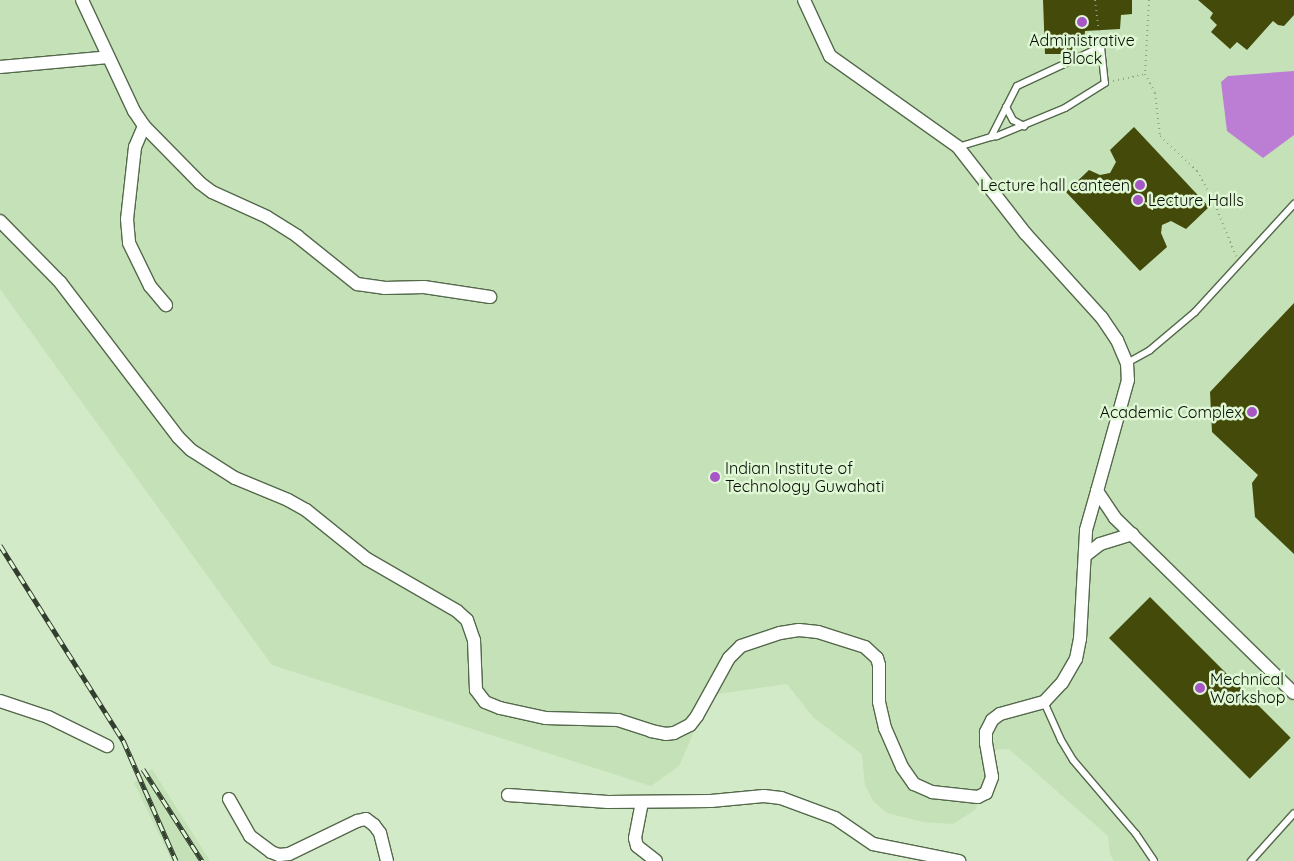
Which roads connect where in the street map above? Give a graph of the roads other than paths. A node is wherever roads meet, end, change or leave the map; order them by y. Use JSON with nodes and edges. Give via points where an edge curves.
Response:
{"nodes":[{"id":1,"x":82,"y":0,"type":"edge"},
{"id":2,"x":804,"y":0,"type":"edge"},
{"id":3,"x":109,"y":57,"type":"junction"},
{"id":4,"x":0,"y":67,"type":"edge"},
{"id":5,"x":1006,"y":108,"type":"junction"},
{"id":6,"x":144,"y":126,"type":"junction"},
{"id":7,"x":1024,"y":126,"type":"junction"},
{"id":8,"x":991,"y":137,"type":"junction"},
{"id":9,"x":958,"y":147,"type":"junction"},
{"id":10,"x":1294,"y":204,"type":"edge"},
{"id":11,"x":0,"y":221,"type":"edge"},
{"id":12,"x":490,"y":297,"type":"dead end"},
{"id":13,"x":166,"y":305,"type":"dead end"},
{"id":14,"x":1127,"y":362,"type":"junction"},
{"id":15,"x":1097,"y":491,"type":"junction"},
{"id":16,"x":1132,"y":534,"type":"junction"},
{"id":17,"x":1086,"y":555,"type":"junction"},
{"id":18,"x":1294,"y":693,"type":"edge"},
{"id":19,"x":0,"y":701,"type":"edge"},
{"id":20,"x":1044,"y":702,"type":"junction"},
{"id":21,"x":107,"y":746,"type":"dead end"},
{"id":22,"x":508,"y":795,"type":"dead end"},
{"id":23,"x":229,"y":799,"type":"dead end"},
{"id":24,"x":642,"y":802,"type":"junction"},
{"id":25,"x":1294,"y":813,"type":"edge"},
{"id":26,"x":387,"y":861,"type":"edge"},
{"id":27,"x":656,"y":861,"type":"edge"},
{"id":28,"x":959,"y":861,"type":"edge"},
{"id":29,"x":1154,"y":861,"type":"edge"},
{"id":30,"x":1251,"y":861,"type":"edge"}],
"edges":[{"from":1,"to":3,"type":"street"},
{"from":2,"to":9,"type":"street","via":[[830,56]]},
{"from":3,"to":4,"type":"street"},
{"from":3,"to":6,"type":"street"},
{"from":5,"to":7,"type":"lane","via":[[1013,120]]},
{"from":5,"to":7,"type":"lane","via":[[1018,86],[1101,46],[1106,83],[1065,108]]},
{"from":5,"to":8,"type":"lane"},
{"from":6,"to":12,"type":"street","via":[[212,192],[267,217],[297,236],[357,284],[384,288],[424,287]]},
{"from":6,"to":13,"type":"street","via":[[135,147],[127,219],[129,243],[150,286]]},
{"from":7,"to":8,"type":"lane"},
{"from":8,"to":9,"type":"lane"},
{"from":9,"to":14,"type":"street","via":[[1025,234],[1102,318]]},
{"from":10,"to":14,"type":"lane","via":[[1195,312],[1150,350]]},
{"from":11,"to":20,"type":"street","via":[[60,282],[178,437],[192,450],[236,478],[306,510],[367,559],[467,620],[474,640],[476,690],[479,697],[491,705],[546,718],[618,720],[666,734],[674,733],[690,725],[697,716],[729,658],[741,646],[780,633],[818,632],[865,646],[877,658],[881,713],[907,777],[932,792],[970,797],[986,793],[990,787],[992,777],[986,737],[992,720],[1000,714]]},
{"from":14,"to":15,"type":"street","via":[[1128,380]]},
{"from":15,"to":16,"type":"street","via":[[1115,518]]},
{"from":15,"to":17,"type":"street","via":[[1086,530]]},
{"from":16,"to":17,"type":"street","via":[[1106,542]]},
{"from":16,"to":18,"type":"street"},
{"from":17,"to":20,"type":"street","via":[[1079,649],[1070,672]]},
{"from":19,"to":21,"type":"street","via":[[48,717]]},
{"from":20,"to":29,"type":"lane","via":[[1073,760],[1136,834]]},
{"from":22,"to":24,"type":"street"},
{"from":23,"to":26,"type":"street","via":[[250,836],[278,855],[289,854],[366,819],[380,834]]},
{"from":24,"to":27,"type":"street","via":[[635,838],[637,846]]},
{"from":24,"to":28,"type":"street","via":[[781,798],[834,818],[873,844]]},
{"from":25,"to":30,"type":"lane"}]}
